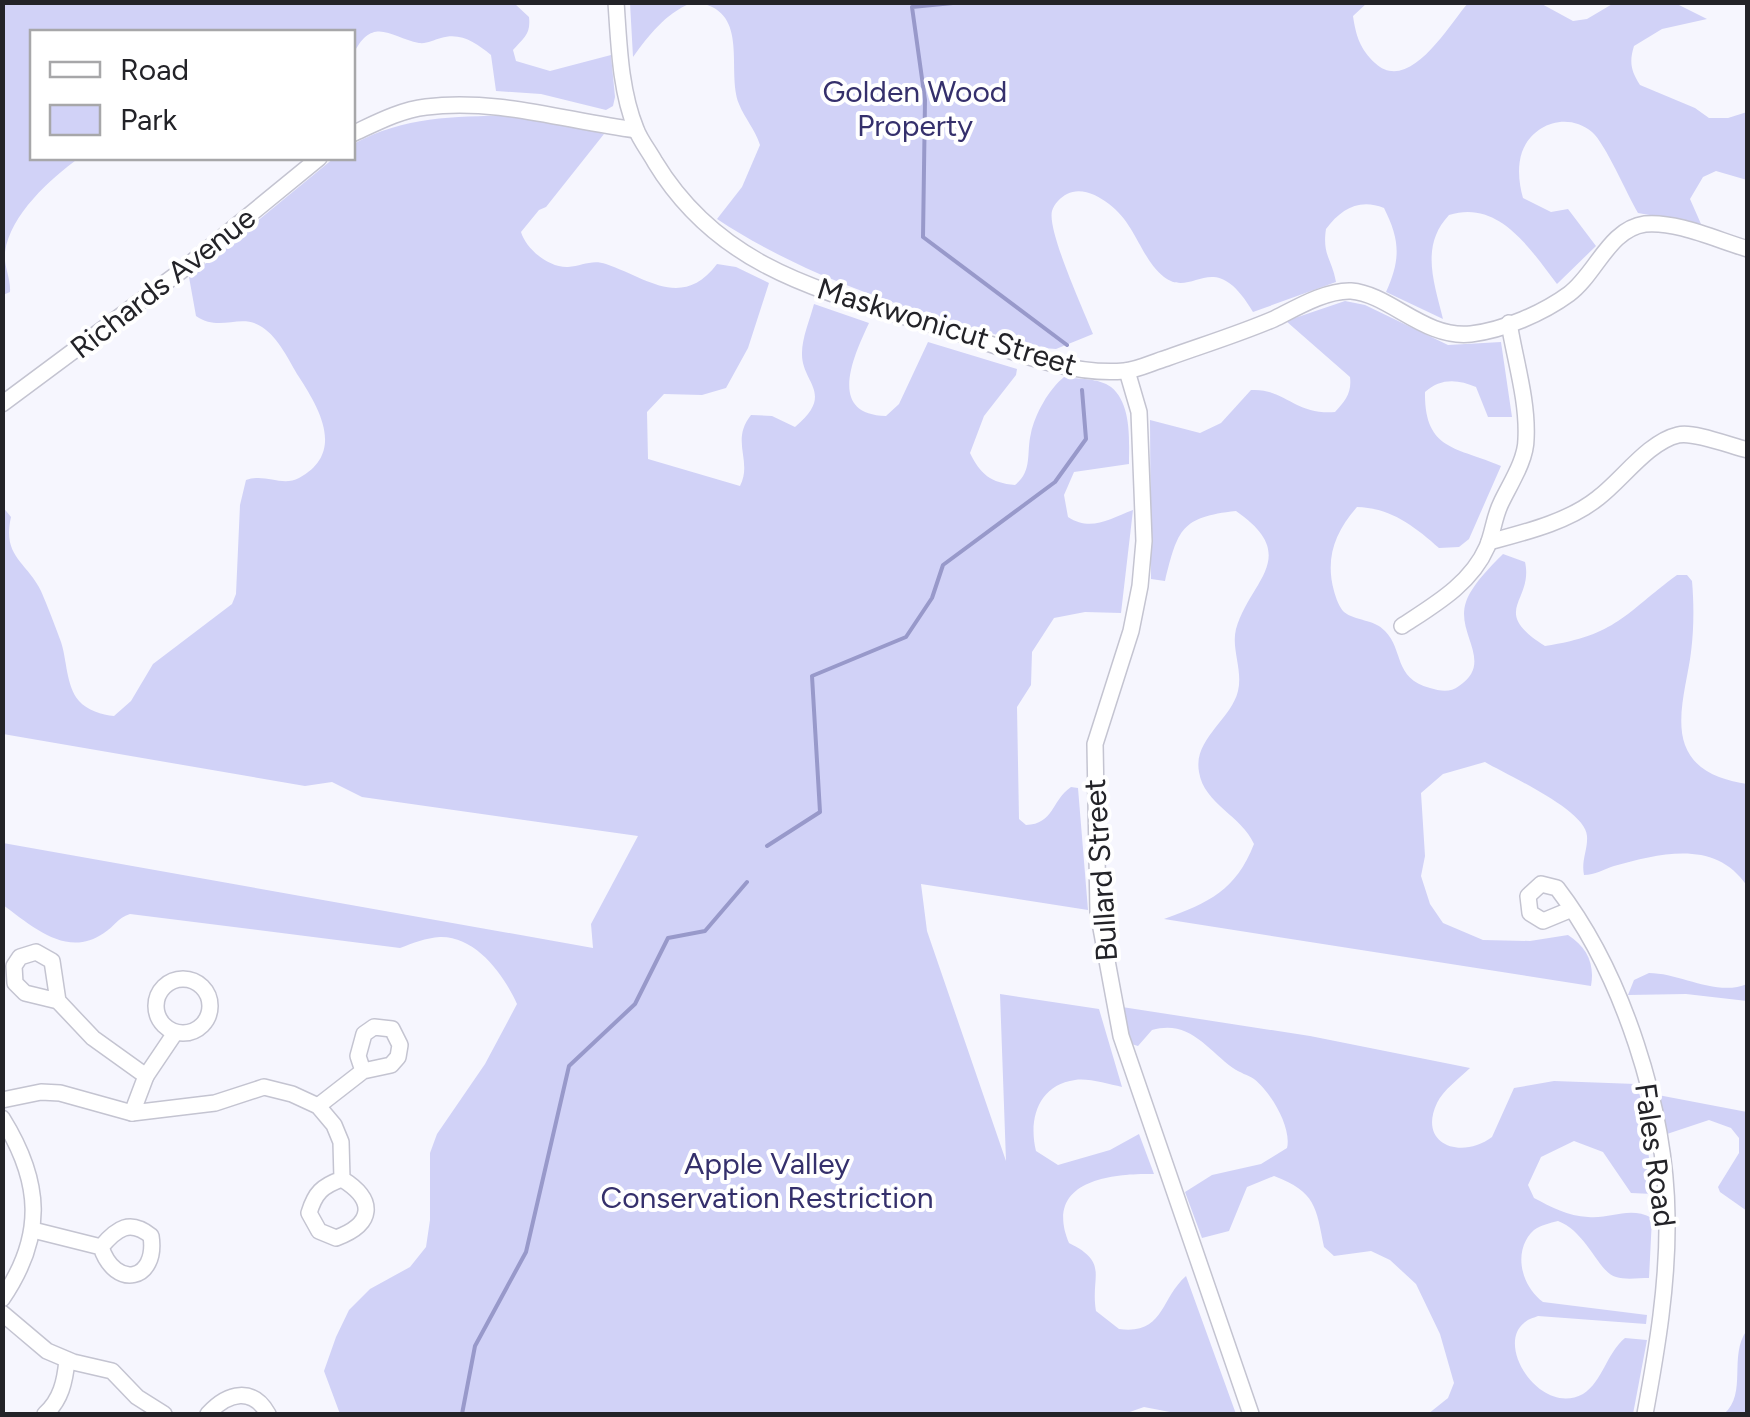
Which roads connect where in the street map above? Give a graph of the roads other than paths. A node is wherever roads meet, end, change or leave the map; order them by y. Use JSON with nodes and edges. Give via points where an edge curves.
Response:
{"nodes":[{"id":1,"x":616,"y":2,"type":"edge"},
{"id":2,"x":636,"y":130,"type":"junction"},
{"id":3,"x":355,"y":133,"type":"edge"},
{"id":4,"x":317,"y":160,"type":"edge"},
{"id":5,"x":1748,"y":249,"type":"edge"},
{"id":6,"x":1509,"y":323,"type":"junction"},
{"id":7,"x":1127,"y":372,"type":"junction"},
{"id":8,"x":2,"y":404,"type":"edge"},
{"id":9,"x":1748,"y":450,"type":"edge"},
{"id":10,"x":1489,"y":542,"type":"junction"},
{"id":11,"x":1402,"y":626,"type":"dead end"},
{"id":12,"x":1572,"y":909,"type":"dead end"},
{"id":13,"x":58,"y":1001,"type":"dead end"},
{"id":14,"x":176,"y":1032,"type":"dead end"},
{"id":15,"x":363,"y":1071,"type":"dead end"},
{"id":16,"x":146,"y":1076,"type":"junction"},
{"id":17,"x":2,"y":1100,"type":"edge"},
{"id":18,"x":318,"y":1106,"type":"junction"},
{"id":19,"x":132,"y":1113,"type":"junction"},
{"id":20,"x":2,"y":1118,"type":"edge"},
{"id":21,"x":342,"y":1179,"type":"dead end"},
{"id":22,"x":33,"y":1230,"type":"junction"},
{"id":23,"x":101,"y":1247,"type":"dead end"},
{"id":24,"x":2,"y":1299,"type":"edge"},
{"id":25,"x":2,"y":1313,"type":"edge"},
{"id":26,"x":66,"y":1360,"type":"junction"},
{"id":27,"x":45,"y":1414,"type":"edge"},
{"id":28,"x":164,"y":1414,"type":"edge"},
{"id":29,"x":208,"y":1414,"type":"edge"},
{"id":30,"x":268,"y":1414,"type":"edge"},
{"id":31,"x":1252,"y":1414,"type":"edge"},
{"id":32,"x":1645,"y":1414,"type":"edge"}],
"edges":[{"from":1,"to":2,"type":"street","name":"Maskwonicut Street","via":[[621,68]]},
{"from":2,"to":3,"type":"street","via":[[514,108],[428,107]]},
{"from":2,"to":7,"type":"street","name":"Maskwonicut Street","via":[[697,216],[756,262],[1040,360]]},
{"from":4,"to":8,"type":"street","name":"Richards Avenue"},
{"from":5,"to":6,"type":"street","name":"Maskwonicut Street","via":[[1642,224],[1616,239],[1570,293]]},
{"from":6,"to":7,"type":"street","name":"Maskwonicut Street","via":[[1455,333],[1350,291]]},
{"from":6,"to":10,"type":"street","via":[[1526,441]]},
{"from":7,"to":31,"type":"street","name":"Bullard Street","via":[[1138,412],[1144,542],[1131,632],[1095,744],[1098,905],[1121,1036]]},
{"from":9,"to":10,"type":"street","via":[[1676,436],[1586,506]]},
{"from":10,"to":11,"type":"street","via":[[1463,582]]},
{"from":12,"to":32,"type":"street","name":"Fales Road","via":[[1606,968],[1630,1030],[1660,1154],[1666,1284]]},
{"from":13,"to":16,"type":"street","via":[[93,1038]]},
{"from":14,"to":16,"type":"street"},
{"from":15,"to":18,"type":"street"},
{"from":16,"to":19,"type":"street"},
{"from":17,"to":19,"type":"street","via":[[60,1093]]},
{"from":18,"to":19,"type":"street","via":[[264,1087],[214,1103]]},
{"from":18,"to":21,"type":"street","via":[[340,1142]]},
{"from":20,"to":22,"type":"street","via":[[27,1166]]},
{"from":22,"to":23,"type":"street"},
{"from":22,"to":24,"type":"street"},
{"from":25,"to":26,"type":"street"},
{"from":26,"to":27,"type":"street","via":[[65,1381]]},
{"from":26,"to":28,"type":"street","via":[[112,1372]]},
{"from":29,"to":30,"type":"street","via":[[249,1394]]}]}
